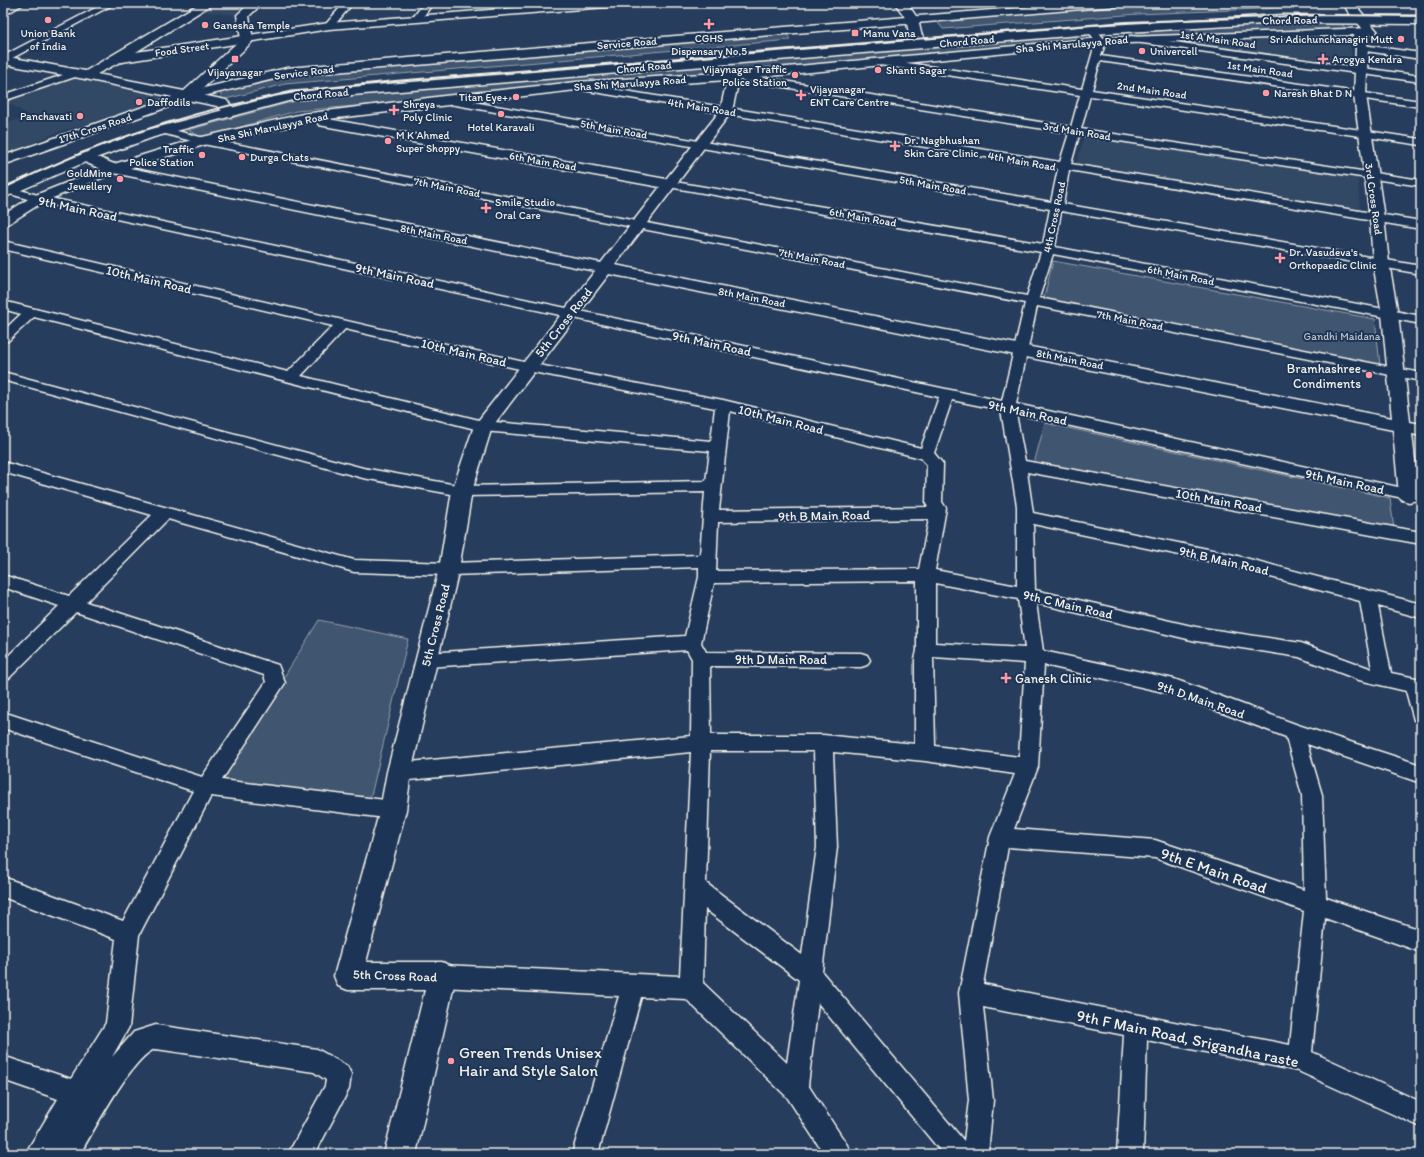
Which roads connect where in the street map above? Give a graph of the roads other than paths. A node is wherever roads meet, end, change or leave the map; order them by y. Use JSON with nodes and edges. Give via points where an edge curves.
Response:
{"nodes":[{"id":1,"x":21,"y":3,"type":"edge"},
{"id":2,"x":112,"y":3,"type":"edge"},
{"id":3,"x":208,"y":3,"type":"edge"},
{"id":4,"x":257,"y":3,"type":"edge"},
{"id":5,"x":350,"y":3,"type":"edge"},
{"id":6,"x":429,"y":3,"type":"edge"},
{"id":7,"x":502,"y":3,"type":"edge"},
{"id":8,"x":619,"y":3,"type":"edge"},
{"id":9,"x":901,"y":3,"type":"edge"},
{"id":10,"x":1117,"y":3,"type":"edge"},
{"id":11,"x":577,"y":5,"type":"edge"},
{"id":12,"x":1350,"y":6,"type":"edge"},
{"id":13,"x":1421,"y":9,"type":"edge"},
{"id":14,"x":3,"y":13,"type":"edge"},
{"id":15,"x":496,"y":13,"type":"junction"},
{"id":16,"x":417,"y":19,"type":"junction"},
{"id":17,"x":912,"y":19,"type":"junction"},
{"id":18,"x":1360,"y":19,"type":"junction"},
{"id":19,"x":1421,"y":20,"type":"edge"},
{"id":20,"x":329,"y":26,"type":"junction"},
{"id":21,"x":1092,"y":30,"type":"junction"},
{"id":22,"x":1378,"y":32,"type":"junction"},
{"id":23,"x":915,"y":34,"type":"junction"},
{"id":24,"x":1131,"y":39,"type":"junction"},
{"id":25,"x":247,"y":40,"type":"junction"},
{"id":26,"x":1101,"y":41,"type":"junction"},
{"id":27,"x":922,"y":44,"type":"junction"},
{"id":28,"x":1362,"y":48,"type":"junction"},
{"id":29,"x":1421,"y":56,"type":"edge"},
{"id":30,"x":1096,"y":58,"type":"junction"},
{"id":31,"x":116,"y":59,"type":"junction"},
{"id":32,"x":3,"y":60,"type":"edge"},
{"id":33,"x":880,"y":62,"type":"junction"},
{"id":34,"x":685,"y":64,"type":"junction"},
{"id":35,"x":1360,"y":71,"type":"junction"},
{"id":36,"x":82,"y":74,"type":"junction"},
{"id":37,"x":734,"y":76,"type":"junction"},
{"id":38,"x":704,"y":78,"type":"junction"},
{"id":39,"x":1421,"y":79,"type":"edge"},
{"id":40,"x":576,"y":86,"type":"junction"},
{"id":41,"x":1087,"y":93,"type":"junction"},
{"id":42,"x":1360,"y":95,"type":"junction"},
{"id":43,"x":187,"y":96,"type":"junction"},
{"id":44,"x":3,"y":98,"type":"edge"},
{"id":45,"x":444,"y":100,"type":"junction"},
{"id":46,"x":1421,"y":104,"type":"edge"},
{"id":47,"x":226,"y":108,"type":"junction"},
{"id":48,"x":726,"y":111,"type":"junction"},
{"id":49,"x":303,"y":118,"type":"junction"},
{"id":50,"x":162,"y":130,"type":"junction"},
{"id":51,"x":1076,"y":131,"type":"junction"},
{"id":52,"x":1365,"y":134,"type":"junction"},
{"id":53,"x":204,"y":141,"type":"junction"},
{"id":54,"x":1421,"y":142,"type":"edge"},
{"id":55,"x":700,"y":144,"type":"junction"},
{"id":56,"x":53,"y":156,"type":"dead end"},
{"id":57,"x":84,"y":157,"type":"junction"},
{"id":58,"x":3,"y":161,"type":"edge"},
{"id":59,"x":1064,"y":168,"type":"junction"},
{"id":60,"x":114,"y":169,"type":"junction"},
{"id":61,"x":1370,"y":175,"type":"junction"},
{"id":62,"x":1421,"y":183,"type":"edge"},
{"id":63,"x":670,"y":184,"type":"junction"},
{"id":64,"x":6,"y":185,"type":"edge"},
{"id":65,"x":38,"y":199,"type":"junction"},
{"id":66,"x":1056,"y":206,"type":"junction"},
{"id":67,"x":1378,"y":218,"type":"junction"},
{"id":68,"x":3,"y":221,"type":"edge"},
{"id":69,"x":639,"y":224,"type":"junction"},
{"id":70,"x":1421,"y":225,"type":"edge"},
{"id":71,"x":3,"y":245,"type":"edge"},
{"id":72,"x":1048,"y":249,"type":"junction"},
{"id":73,"x":1381,"y":263,"type":"junction"},
{"id":74,"x":604,"y":268,"type":"junction"},
{"id":75,"x":1421,"y":270,"type":"edge"},
{"id":76,"x":1032,"y":301,"type":"junction"},
{"id":77,"x":3,"y":305,"type":"edge"},
{"id":78,"x":31,"y":312,"type":"junction"},
{"id":79,"x":571,"y":312,"type":"junction"},
{"id":80,"x":1390,"y":314,"type":"junction"},
{"id":81,"x":1421,"y":320,"type":"edge"},
{"id":82,"x":342,"y":324,"type":"junction"},
{"id":83,"x":3,"y":338,"type":"edge"},
{"id":84,"x":1020,"y":350,"type":"junction"},
{"id":85,"x":528,"y":367,"type":"junction"},
{"id":86,"x":1396,"y":372,"type":"junction"},
{"id":87,"x":3,"y":376,"type":"edge"},
{"id":88,"x":1421,"y":377,"type":"edge"},
{"id":89,"x":291,"y":378,"type":"junction"},
{"id":90,"x":947,"y":394,"type":"junction"},
{"id":91,"x":723,"y":405,"type":"junction"},
{"id":92,"x":1008,"y":408,"type":"junction"},
{"id":93,"x":1400,"y":425,"type":"junction"},
{"id":94,"x":483,"y":426,"type":"junction"},
{"id":95,"x":1421,"y":430,"type":"edge"},
{"id":96,"x":718,"y":447,"type":"junction"},
{"id":97,"x":926,"y":454,"type":"junction"},
{"id":98,"x":1017,"y":465,"type":"junction"},
{"id":99,"x":3,"y":467,"type":"edge"},
{"id":100,"x":713,"y":486,"type":"junction"},
{"id":101,"x":462,"y":491,"type":"junction"},
{"id":102,"x":1415,"y":496,"type":"edge"},
{"id":103,"x":164,"y":513,"type":"junction"},
{"id":104,"x":938,"y":514,"type":"junction"},
{"id":105,"x":710,"y":516,"type":"junction"},
{"id":106,"x":1026,"y":517,"type":"junction"},
{"id":107,"x":1421,"y":538,"type":"edge"},
{"id":108,"x":449,"y":568,"type":"junction"},
{"id":109,"x":706,"y":569,"type":"junction"},
{"id":110,"x":926,"y":575,"type":"junction"},
{"id":111,"x":3,"y":581,"type":"edge"},
{"id":112,"x":1026,"y":594,"type":"junction"},
{"id":113,"x":1368,"y":597,"type":"junction"},
{"id":114,"x":72,"y":604,"type":"junction"},
{"id":115,"x":1421,"y":611,"type":"edge"},
{"id":116,"x":697,"y":651,"type":"junction"},
{"id":117,"x":926,"y":651,"type":"junction"},
{"id":118,"x":1035,"y":656,"type":"junction"},
{"id":119,"x":427,"y":660,"type":"junction"},
{"id":120,"x":861,"y":660,"type":"dead end"},
{"id":121,"x":3,"y":673,"type":"edge"},
{"id":122,"x":1383,"y":679,"type":"junction"},
{"id":123,"x":1417,"y":686,"type":"edge"},
{"id":124,"x":1421,"y":714,"type":"edge"},
{"id":125,"x":3,"y":720,"type":"edge"},
{"id":126,"x":1294,"y":732,"type":"junction"},
{"id":127,"x":701,"y":743,"type":"junction"},
{"id":128,"x":823,"y":743,"type":"junction"},
{"id":129,"x":925,"y":753,"type":"junction"},
{"id":130,"x":1028,"y":767,"type":"junction"},
{"id":131,"x":399,"y":772,"type":"junction"},
{"id":132,"x":1421,"y":774,"type":"edge"},
{"id":133,"x":206,"y":787,"type":"junction"},
{"id":134,"x":394,"y":810,"type":"junction"},
{"id":135,"x":1000,"y":837,"type":"junction"},
{"id":136,"x":3,"y":887,"type":"edge"},
{"id":137,"x":695,"y":888,"type":"junction"},
{"id":138,"x":1315,"y":904,"type":"junction"},
{"id":139,"x":128,"y":933,"type":"junction"},
{"id":140,"x":1421,"y":941,"type":"edge"},
{"id":141,"x":810,"y":975,"type":"junction"},
{"id":142,"x":442,"y":976,"type":"junction"},
{"id":143,"x":633,"y":986,"type":"junction"},
{"id":144,"x":692,"y":988,"type":"junction"},
{"id":145,"x":970,"y":993,"type":"junction"},
{"id":146,"x":1136,"y":1026,"type":"junction"},
{"id":147,"x":1300,"y":1059,"type":"junction"},
{"id":148,"x":3,"y":1068,"type":"edge"},
{"id":149,"x":796,"y":1088,"type":"junction"},
{"id":150,"x":75,"y":1093,"type":"junction"},
{"id":151,"x":1421,"y":1115,"type":"edge"},
{"id":152,"x":38,"y":1154,"type":"edge"},
{"id":153,"x":66,"y":1154,"type":"edge"},
{"id":154,"x":301,"y":1154,"type":"edge"},
{"id":155,"x":400,"y":1154,"type":"edge"},
{"id":156,"x":585,"y":1154,"type":"edge"},
{"id":157,"x":838,"y":1154,"type":"edge"},
{"id":158,"x":959,"y":1154,"type":"edge"},
{"id":159,"x":975,"y":1154,"type":"edge"},
{"id":160,"x":1130,"y":1154,"type":"edge"}],
"edges":[{"from":1,"to":14,"type":"street"},
{"from":2,"to":32,"type":"street"},
{"from":3,"to":31,"type":"main road"},
{"from":4,"to":25,"type":"main road","via":[[243,15]]},
{"from":5,"to":20,"type":"street"},
{"from":6,"to":16,"type":"street"},
{"from":7,"to":15,"type":"street"},
{"from":8,"to":11,"type":"street"},
{"from":9,"to":17,"type":"main road"},
{"from":10,"to":17,"type":"street","name":"Service Road"},
{"from":11,"to":15,"type":"street"},
{"from":12,"to":13,"type":"main road","name":"Chord Road"},
{"from":12,"to":18,"type":"main road"},
{"from":12,"to":23,"type":"main road","name":"Chord Road","via":[[1140,16]]},
{"from":15,"to":16,"type":"street"},
{"from":16,"to":20,"type":"street"},
{"from":17,"to":23,"type":"main road"},
{"from":17,"to":43,"type":"street","name":"Service Road","via":[[287,72]]},
{"from":18,"to":19,"type":"main road","name":"Chord Road"},
{"from":18,"to":21,"type":"main road","name":"Chord Road","via":[[1276,20]]},
{"from":18,"to":22,"type":"main road"},
{"from":20,"to":25,"type":"street"},
{"from":21,"to":26,"type":"street"},
{"from":21,"to":27,"type":"main road","name":"Chord Road"},
{"from":22,"to":24,"type":"street","name":"Sha Shi Marulayya Road"},
{"from":22,"to":28,"type":"street","name":"3rd Cross Road","via":[[1360,35]]},
{"from":23,"to":27,"type":"main road"},
{"from":23,"to":47,"type":"main road","name":"Chord Road","via":[[597,59],[343,83],[280,90]]},
{"from":24,"to":26,"type":"street","name":"Sha Shi Marulayya Road"},
{"from":24,"to":35,"type":"street","name":"1st A Main Road"},
{"from":25,"to":31,"type":"street","name":"Food Street"},
{"from":25,"to":43,"type":"main road"},
{"from":26,"to":30,"type":"street","name":"4th Cross Road"},
{"from":26,"to":33,"type":"street","name":"Sha Shi Marulayya Road"},
{"from":27,"to":34,"type":"main road","name":"Chord Road"},
{"from":28,"to":29,"type":"street"},
{"from":28,"to":35,"type":"street","name":"3rd Cross Road"},
{"from":30,"to":41,"type":"street","name":"4th Cross Road"},
{"from":30,"to":42,"type":"street","name":"1st Main Road"},
{"from":31,"to":36,"type":"main road"},
{"from":32,"to":36,"type":"street"},
{"from":33,"to":37,"type":"street","name":"Sha Shi Marulayya Road"},
{"from":33,"to":41,"type":"street","name":"2nd Main Road"},
{"from":34,"to":38,"type":"main road"},
{"from":34,"to":47,"type":"main road","name":"Chord Road","via":[[291,96]]},
{"from":35,"to":39,"type":"street","name":"1st A Main Road"},
{"from":35,"to":42,"type":"street","name":"3rd Cross Road"},
{"from":36,"to":43,"type":"main road"},
{"from":36,"to":44,"type":"street"},
{"from":37,"to":38,"type":"street","name":"Sha Shi Marulayya Road"},
{"from":37,"to":48,"type":"street","name":"5th Cross Road"},
{"from":37,"to":51,"type":"street","name":"3rd Main Road"},
{"from":38,"to":40,"type":"street","name":"Sha Shi Marulayya Road"},
{"from":40,"to":45,"type":"street","name":"Sha Shi Marulayya Road"},
{"from":40,"to":48,"type":"street","name":"4th Main Road"},
{"from":41,"to":51,"type":"street","name":"4th Cross Road"},
{"from":41,"to":52,"type":"street","name":"2nd Main Road"},
{"from":42,"to":46,"type":"street","name":"1st Main Road"},
{"from":42,"to":52,"type":"street","name":"3rd Cross Road"},
{"from":43,"to":47,"type":"main road"},
{"from":43,"to":58,"type":"street","name":"17th Cross Road"},
{"from":45,"to":49,"type":"street","name":"Sha Shi Marulayya Road"},
{"from":45,"to":55,"type":"street","name":"5th Main Road"},
{"from":47,"to":50,"type":"main road","name":"Chord Road"},
{"from":47,"to":56,"type":"main road","name":"Chord Road","via":[[175,114]]},
{"from":48,"to":55,"type":"street","name":"5th Cross Road"},
{"from":48,"to":59,"type":"street","name":"4th Main Road"},
{"from":49,"to":53,"type":"street","name":"Sha Shi Marulayya Road"},
{"from":49,"to":63,"type":"street","name":"6th Main Road"},
{"from":50,"to":53,"type":"street","name":"7th Main Road"},
{"from":50,"to":57,"type":"main road","name":"Chord Road"},
{"from":51,"to":59,"type":"street","name":"4th Cross Road"},
{"from":51,"to":61,"type":"street","name":"3rd Main Road"},
{"from":52,"to":54,"type":"street","name":"2nd Main Road"},
{"from":52,"to":61,"type":"street","name":"3rd Cross Road"},
{"from":53,"to":60,"type":"street","name":"Sha Shi Marulayya Road"},
{"from":53,"to":69,"type":"street","name":"7th Main Road"},
{"from":55,"to":63,"type":"street","name":"5th Cross Road"},
{"from":55,"to":66,"type":"street","name":"5th Main Road"},
{"from":57,"to":60,"type":"street","name":"8th Main Road"},
{"from":57,"to":64,"type":"main road","name":"Chord Road"},
{"from":59,"to":66,"type":"street","name":"4th Cross Road"},
{"from":59,"to":67,"type":"street","name":"4th Main Road"},
{"from":60,"to":65,"type":"street","name":"Sha Shi Marulayya Road"},
{"from":60,"to":74,"type":"street","name":"8th Main Road"},
{"from":61,"to":62,"type":"street","name":"3rd Main Road"},
{"from":61,"to":67,"type":"street","name":"3rd Cross Road"},
{"from":63,"to":69,"type":"street","name":"5th Cross Road"},
{"from":63,"to":72,"type":"street","name":"6th Main Road"},
{"from":64,"to":65,"type":"street","name":"9th Main Road"},
{"from":65,"to":68,"type":"street","name":"Sha Shi Marulayya Road"},
{"from":65,"to":79,"type":"street","name":"9th Main Road"},
{"from":66,"to":72,"type":"street","name":"4th Cross Road"},
{"from":66,"to":73,"type":"street","name":"5th Main Road"},
{"from":67,"to":70,"type":"street","name":"4th Main Road"},
{"from":67,"to":73,"type":"street","name":"3rd Cross Road"},
{"from":69,"to":74,"type":"street","name":"5th Cross Road"},
{"from":69,"to":76,"type":"street","name":"7th Main Road"},
{"from":71,"to":82,"type":"street","name":"10th Main Road"},
{"from":72,"to":76,"type":"street","name":"4th Cross Road"},
{"from":72,"to":80,"type":"street","name":"6th Main Road"},
{"from":73,"to":75,"type":"street","name":"5th Main Road"},
{"from":73,"to":80,"type":"street","name":"3rd Cross Road"},
{"from":74,"to":79,"type":"street","name":"5th Cross Road"},
{"from":74,"to":84,"type":"street","name":"8th Main Road"},
{"from":76,"to":84,"type":"street","name":"4th Cross Road"},
{"from":76,"to":86,"type":"street","name":"7th Main Road"},
{"from":77,"to":78,"type":"street"},
{"from":78,"to":83,"type":"street"},
{"from":78,"to":89,"type":"street"},
{"from":79,"to":85,"type":"street","name":"5th Cross Road"},
{"from":79,"to":90,"type":"street","name":"9th Main Road"},
{"from":80,"to":81,"type":"street","name":"6th Main Road"},
{"from":80,"to":86,"type":"street","name":"3rd Cross Road"},
{"from":82,"to":85,"type":"street","name":"10th Main Road"},
{"from":82,"to":89,"type":"street"},
{"from":84,"to":92,"type":"street","name":"4th Cross Road"},
{"from":84,"to":93,"type":"street","name":"8th Main Road"},
{"from":85,"to":91,"type":"street","name":"10th Main Road"},
{"from":85,"to":94,"type":"street","name":"5th Cross Road"},
{"from":86,"to":88,"type":"street","name":"7th Main Road"},
{"from":86,"to":93,"type":"street","name":"3rd Cross Road"},
{"from":87,"to":101,"type":"street","via":[[363,473]]},
{"from":89,"to":94,"type":"street"},
{"from":90,"to":92,"type":"street","name":"9th Main Road"},
{"from":90,"to":97,"type":"street"},
{"from":91,"to":96,"type":"street"},
{"from":91,"to":97,"type":"street","name":"10th Main Road"},
{"from":92,"to":98,"type":"street"},
{"from":92,"to":102,"type":"street","name":"9th Main Road"},
{"from":93,"to":95,"type":"street","name":"8th Main Road"},
{"from":93,"to":102,"type":"street","name":"3rd Cross Road"},
{"from":94,"to":96,"type":"street"},
{"from":94,"to":101,"type":"street","name":"5th Cross Road"},
{"from":96,"to":100,"type":"street"},
{"from":97,"to":104,"type":"street","via":[[935,464],[934,504],[938,508]]},
{"from":98,"to":106,"type":"street"},
{"from":98,"to":107,"type":"street","name":"10th Main Road"},
{"from":99,"to":103,"type":"street","name":"9th C Main Road"},
{"from":100,"to":101,"type":"street"},
{"from":100,"to":105,"type":"street"},
{"from":101,"to":108,"type":"street","name":"5th Cross Road"},
{"from":103,"to":108,"type":"street","name":"9th C Main Road","via":[[354,566]]},
{"from":103,"to":114,"type":"street"},
{"from":104,"to":105,"type":"street","name":"9th B Main Road"},
{"from":104,"to":110,"type":"street"},
{"from":105,"to":109,"type":"street"},
{"from":106,"to":112,"type":"street"},
{"from":106,"to":113,"type":"street","name":"9th B Main Road","via":[[1222,558]]},
{"from":108,"to":109,"type":"street","name":"9th C Main Road"},
{"from":108,"to":119,"type":"street","name":"5th Cross Road"},
{"from":109,"to":110,"type":"street","name":"9th C Main Road"},
{"from":109,"to":116,"type":"street"},
{"from":110,"to":112,"type":"street","name":"9th C Main Road"},
{"from":110,"to":117,"type":"street"},
{"from":111,"to":114,"type":"street"},
{"from":112,"to":118,"type":"street"},
{"from":112,"to":122,"type":"street","name":"9th C Main Road","via":[[1196,634],[1301,650],[1359,673]]},
{"from":113,"to":115,"type":"street","name":"9th B Main Road"},
{"from":113,"to":122,"type":"street"},
{"from":114,"to":121,"type":"street"},
{"from":114,"to":133,"type":"street","via":[[272,670],[276,683]]},
{"from":116,"to":119,"type":"street","name":"9th D Main Road"},
{"from":116,"to":120,"type":"street","name":"9th D Main Road"},
{"from":116,"to":127,"type":"street"},
{"from":117,"to":118,"type":"street","name":"9th D Main Road"},
{"from":117,"to":129,"type":"street"},
{"from":118,"to":126,"type":"street","name":"9th D Main Road","via":[[1174,687]]},
{"from":118,"to":130,"type":"street"},
{"from":119,"to":131,"type":"street","name":"5th Cross Road"},
{"from":122,"to":123,"type":"street","name":"9th C Main Road"},
{"from":123,"to":124,"type":"street"},
{"from":125,"to":133,"type":"street"},
{"from":126,"to":132,"type":"street","name":"9th D Main Road"},
{"from":126,"to":138,"type":"street","via":[[1312,795]]},
{"from":127,"to":128,"type":"street"},
{"from":127,"to":131,"type":"street"},
{"from":127,"to":137,"type":"street"},
{"from":128,"to":129,"type":"street"},
{"from":128,"to":141,"type":"street","via":[[827,847]]},
{"from":129,"to":130,"type":"street"},
{"from":130,"to":135,"type":"street"},
{"from":131,"to":134,"type":"street","name":"5th Cross Road"},
{"from":133,"to":134,"type":"street"},
{"from":133,"to":139,"type":"street"},
{"from":134,"to":142,"type":"street","name":"5th Cross Road","via":[[348,976]]},
{"from":135,"to":138,"type":"street","name":"9th E Main Road","via":[[1155,850]]},
{"from":135,"to":145,"type":"street"},
{"from":136,"to":139,"type":"street"},
{"from":137,"to":141,"type":"street"},
{"from":137,"to":144,"type":"street"},
{"from":138,"to":140,"type":"street","name":"9th E Main Road"},
{"from":138,"to":147,"type":"street"},
{"from":139,"to":150,"type":"street","via":[[116,1026]]},
{"from":141,"to":149,"type":"street"},
{"from":141,"to":158,"type":"street"},
{"from":142,"to":143,"type":"street"},
{"from":142,"to":155,"type":"street","name":"5th Cross Road"},
{"from":143,"to":144,"type":"street"},
{"from":143,"to":156,"type":"street"},
{"from":144,"to":149,"type":"street"},
{"from":145,"to":146,"type":"street","name":"9th F Main Road, Srigandha raste"},
{"from":145,"to":159,"type":"street","via":[[981,1100]]},
{"from":146,"to":147,"type":"street","name":"9th F Main Road, Srigandha raste"},
{"from":146,"to":160,"type":"street"},
{"from":147,"to":151,"type":"street","name":"9th F Main Road, Srigandha raste"},
{"from":148,"to":150,"type":"street"},
{"from":149,"to":157,"type":"street"},
{"from":150,"to":152,"type":"street"},
{"from":153,"to":154,"type":"street","via":[[119,1067],[142,1040],[156,1037],[317,1061],[340,1074],[337,1089]]}]}
